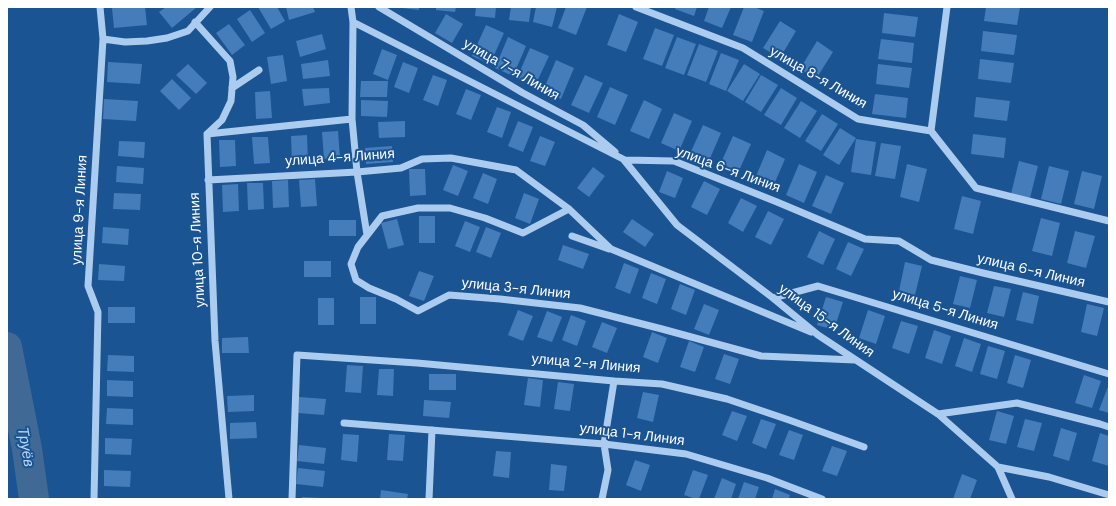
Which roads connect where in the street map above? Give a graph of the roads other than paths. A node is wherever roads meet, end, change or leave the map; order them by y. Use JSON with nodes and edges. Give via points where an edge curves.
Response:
{"nodes":[{"id":1,"x":100,"y":7,"type":"edge"},
{"id":2,"x":210,"y":7,"type":"edge"},
{"id":3,"x":351,"y":7,"type":"edge"},
{"id":4,"x":379,"y":7,"type":"edge"},
{"id":5,"x":636,"y":7,"type":"edge"},
{"id":6,"x":947,"y":7,"type":"edge"},
{"id":7,"x":195,"y":22,"type":"junction"},
{"id":8,"x":353,"y":22,"type":"junction"},
{"id":9,"x":103,"y":39,"type":"junction"},
{"id":10,"x":259,"y":70,"type":"dead end"},
{"id":11,"x":232,"y":88,"type":"junction"},
{"id":12,"x":352,"y":118,"type":"junction"},
{"id":13,"x":931,"y":131,"type":"junction"},
{"id":14,"x":207,"y":134,"type":"junction"},
{"id":15,"x":626,"y":160,"type":"junction"},
{"id":16,"x":357,"y":172,"type":"junction"},
{"id":17,"x":208,"y":180,"type":"junction"},
{"id":18,"x":569,"y":209,"type":"junction"},
{"id":19,"x":1109,"y":220,"type":"edge"},
{"id":20,"x":367,"y":235,"type":"junction"},
{"id":21,"x":572,"y":236,"type":"dead end"},
{"id":22,"x":611,"y":249,"type":"junction"},
{"id":23,"x":773,"y":298,"type":"junction"},
{"id":24,"x":1109,"y":302,"type":"edge"},
{"id":25,"x":818,"y":335,"type":"junction"},
{"id":26,"x":855,"y":360,"type":"junction"},
{"id":27,"x":1109,"y":374,"type":"edge"},
{"id":28,"x":614,"y":380,"type":"junction"},
{"id":29,"x":938,"y":414,"type":"junction"},
{"id":30,"x":344,"y":422,"type":"dead end"},
{"id":31,"x":1109,"y":427,"type":"edge"},
{"id":32,"x":432,"y":430,"type":"junction"},
{"id":33,"x":604,"y":444,"type":"junction"},
{"id":34,"x":864,"y":446,"type":"dead end"},
{"id":35,"x":998,"y":467,"type":"junction"},
{"id":36,"x":1109,"y":495,"type":"edge"},
{"id":37,"x":94,"y":499,"type":"edge"},
{"id":38,"x":229,"y":499,"type":"edge"},
{"id":39,"x":292,"y":499,"type":"edge"},
{"id":40,"x":429,"y":499,"type":"edge"},
{"id":41,"x":602,"y":499,"type":"edge"},
{"id":42,"x":822,"y":499,"type":"edge"},
{"id":43,"x":1012,"y":499,"type":"edge"}],
"edges":[{"from":1,"to":9,"type":"street","name":"улица 9-я Линия"},
{"from":2,"to":7,"type":"street"},
{"from":3,"to":8,"type":"street"},
{"from":4,"to":15,"type":"street","name":"улица 7-я Линия","via":[[516,89],[583,125]]},
{"from":5,"to":13,"type":"street","name":"улица 8-я Линия","via":[[743,48],[858,119]]},
{"from":6,"to":13,"type":"street"},
{"from":7,"to":9,"type":"street","via":[[188,31],[167,38],[125,42]]},
{"from":7,"to":11,"type":"street","via":[[230,61]]},
{"from":8,"to":12,"type":"street"},
{"from":8,"to":15,"type":"street","name":"улица 6-я Линия"},
{"from":9,"to":37,"type":"street","name":"улица 9-я Линия","via":[[88,286],[98,312]]},
{"from":10,"to":11,"type":"street"},
{"from":11,"to":14,"type":"street","via":[[231,101],[222,120]]},
{"from":12,"to":14,"type":"street"},
{"from":12,"to":16,"type":"street"},
{"from":13,"to":19,"type":"street","via":[[976,188]]},
{"from":14,"to":17,"type":"street","name":"улица 10-я Линия"},
{"from":15,"to":23,"type":"street","name":"улица 15-я Линия","via":[[677,225]]},
{"from":15,"to":24,"type":"street","name":"улица 6-я Линия","via":[[674,161],[865,239],[899,241],[931,260]]},
{"from":16,"to":17,"type":"street","name":"улица 4-я Линия"},
{"from":16,"to":18,"type":"street","name":"улица 4-я Линия","via":[[401,168],[422,159],[451,158],[516,170]]},
{"from":16,"to":20,"type":"street"},
{"from":17,"to":38,"type":"street","name":"улица 10-я Линия","via":[[215,341]]},
{"from":18,"to":20,"type":"street","name":"улица 3-я Линия","via":[[523,233],[450,208],[418,208],[382,216]]},
{"from":18,"to":22,"type":"street","name":"улица 4-я Линия"},
{"from":20,"to":26,"type":"street","name":"улица 3-я Линия","via":[[358,247],[351,264],[356,280],[418,311],[448,295],[500,299],[580,308],[761,356]]},
{"from":21,"to":22,"type":"street","name":"улица 4-я Линия"},
{"from":22,"to":25,"type":"street","name":"улица 4-я Линия"},
{"from":23,"to":25,"type":"street","name":"улица 15-я Линия"},
{"from":23,"to":27,"type":"street","name":"улица 5-я Линия","via":[[818,286]]},
{"from":25,"to":26,"type":"street","name":"улица 15-я Линия"},
{"from":26,"to":29,"type":"street","name":"улица 15-я Линия"},
{"from":28,"to":33,"type":"street"},
{"from":28,"to":34,"type":"street","name":"улица 2-я Линия","via":[[662,384],[727,399]]},
{"from":28,"to":39,"type":"street","name":"улица 2-я Линия","via":[[297,355]]},
{"from":29,"to":31,"type":"street","via":[[1017,403]]},
{"from":29,"to":35,"type":"street","name":"улица 15-я Линия"},
{"from":30,"to":32,"type":"street","name":"улица 1-я Линия"},
{"from":32,"to":33,"type":"street","name":"улица 1-я Линия"},
{"from":32,"to":40,"type":"street"},
{"from":33,"to":41,"type":"street","via":[[608,470]]},
{"from":33,"to":42,"type":"street","name":"улица 1-я Линия","via":[[686,454],[767,478]]},
{"from":35,"to":36,"type":"street","via":[[1049,477]]},
{"from":35,"to":43,"type":"street","name":"улица 15-я Линия"}]}
